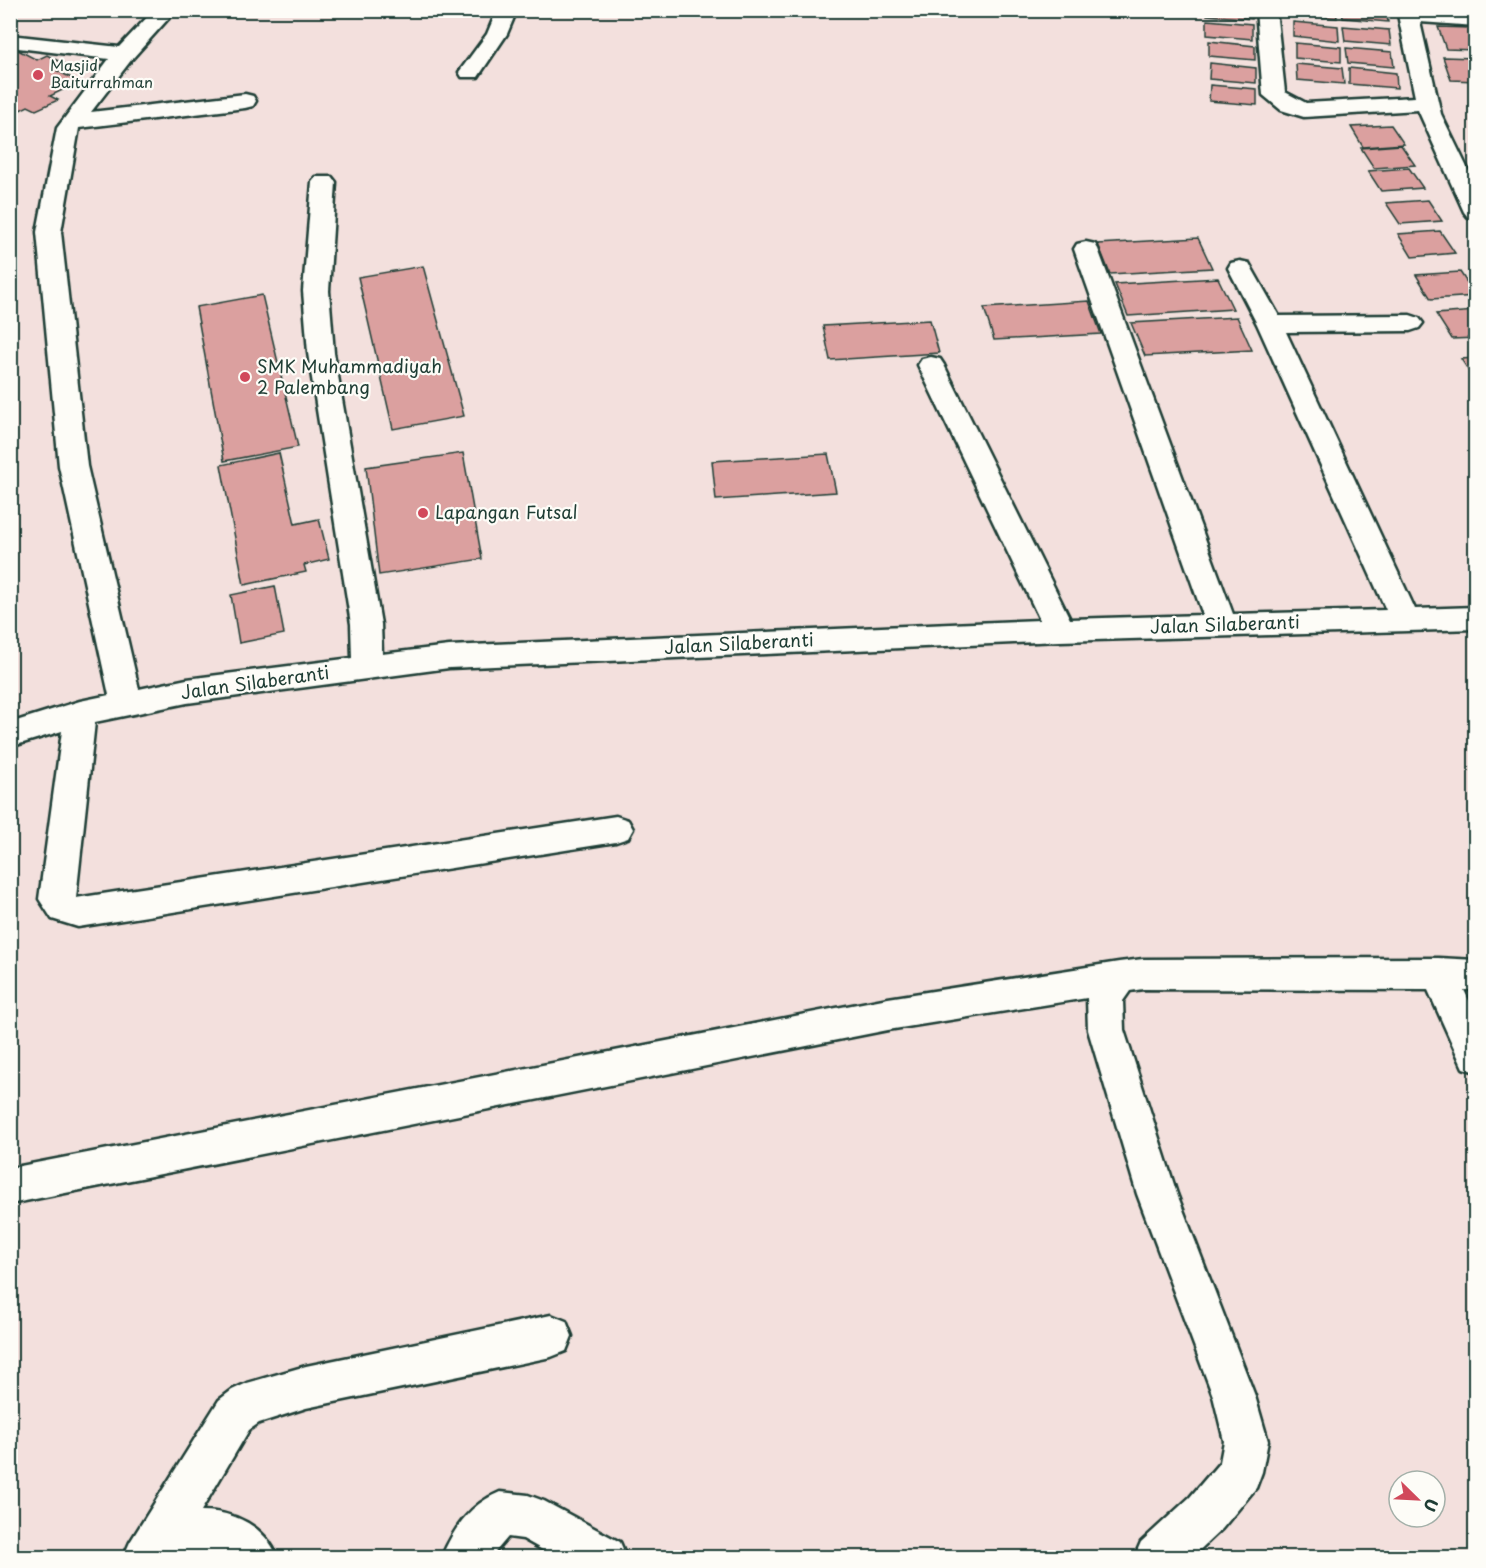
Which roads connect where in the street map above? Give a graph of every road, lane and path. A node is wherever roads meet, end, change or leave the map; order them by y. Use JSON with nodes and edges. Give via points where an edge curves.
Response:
{"nodes":[{"id":1,"x":166,"y":10,"type":"edge"},
{"id":2,"x":507,"y":10,"type":"edge"},
{"id":3,"x":1266,"y":10,"type":"edge"},
{"id":4,"x":1408,"y":13,"type":"edge"},
{"id":5,"x":1476,"y":20,"type":"edge"},
{"id":6,"x":10,"y":41,"type":"edge"},
{"id":7,"x":124,"y":54,"type":"junction"},
{"id":8,"x":470,"y":72,"type":"dead end"},
{"id":9,"x":245,"y":101,"type":"dead end"},
{"id":10,"x":1429,"y":103,"type":"junction"},
{"id":11,"x":74,"y":121,"type":"junction"},
{"id":12,"x":324,"y":182,"type":"dead end"},
{"id":13,"x":1476,"y":212,"type":"edge"},
{"id":14,"x":1086,"y":249,"type":"dead end"},
{"id":15,"x":1240,"y":268,"type":"dead end"},
{"id":16,"x":1410,"y":323,"type":"dead end"},
{"id":17,"x":1270,"y":324,"type":"junction"},
{"id":18,"x":931,"y":365,"type":"dead end"},
{"id":19,"x":1476,"y":618,"type":"edge"},
{"id":20,"x":1405,"y":620,"type":"junction"},
{"id":21,"x":1221,"y":624,"type":"junction"},
{"id":22,"x":1060,"y":630,"type":"junction"},
{"id":23,"x":369,"y":668,"type":"junction"},
{"id":24,"x":127,"y":704,"type":"junction"},
{"id":25,"x":80,"y":713,"type":"junction"},
{"id":26,"x":10,"y":735,"type":"edge"},
{"id":27,"x":616,"y":829,"type":"dead end"},
{"id":28,"x":1438,"y":973,"type":"junction"},
{"id":29,"x":1476,"y":975,"type":"edge"},
{"id":30,"x":1119,"y":977,"type":"junction"},
{"id":31,"x":1476,"y":1056,"type":"edge"},
{"id":32,"x":10,"y":1186,"type":"edge"},
{"id":33,"x":551,"y":1336,"type":"dead end"},
{"id":34,"x":152,"y":1548,"type":"edge"},
{"id":35,"x":255,"y":1557,"type":"edge"},
{"id":36,"x":464,"y":1557,"type":"edge"},
{"id":37,"x":604,"y":1557,"type":"edge"},
{"id":38,"x":1157,"y":1557,"type":"edge"}],
"edges":[{"from":1,"to":7,"type":"street"},
{"from":2,"to":8,"type":"street","via":[[497,34]]},
{"from":3,"to":10,"type":"street","via":[[1274,95],[1289,105],[1304,110]]},
{"from":4,"to":5,"type":"street"},
{"from":4,"to":10,"type":"street"},
{"from":6,"to":7,"type":"street"},
{"from":7,"to":11,"type":"street"},
{"from":9,"to":11,"type":"street"},
{"from":10,"to":13,"type":"street","via":[[1430,114]]},
{"from":11,"to":24,"type":"street","via":[[68,128],[49,232],[73,466]]},
{"from":12,"to":23,"type":"street","via":[[316,291],[321,353],[366,624]]},
{"from":14,"to":21,"type":"street"},
{"from":15,"to":17,"type":"street"},
{"from":16,"to":17,"type":"street"},
{"from":17,"to":20,"type":"street"},
{"from":18,"to":22,"type":"street"},
{"from":19,"to":20,"type":"street","name":"Jalan Silaberanti"},
{"from":20,"to":21,"type":"street","name":"Jalan Silaberanti"},
{"from":21,"to":22,"type":"street","name":"Jalan Silaberanti"},
{"from":22,"to":23,"type":"street","name":"Jalan Silaberanti","via":[[449,657]]},
{"from":23,"to":24,"type":"street","name":"Jalan Silaberanti","via":[[187,692]]},
{"from":24,"to":25,"type":"street","name":"Jalan Silaberanti"},
{"from":25,"to":26,"type":"street","name":"Jalan Silaberanti"},
{"from":25,"to":27,"type":"street","via":[[56,899],[64,909],[78,913]]},
{"from":28,"to":29,"type":"street"},
{"from":28,"to":30,"type":"street"},
{"from":28,"to":31,"type":"street"},
{"from":30,"to":32,"type":"street","via":[[888,1014]]},
{"from":30,"to":38,"type":"street","via":[[1105,999],[1106,1030],[1157,1194],[1234,1396],[1246,1441],[1240,1472],[1206,1513]]},
{"from":33,"to":34,"type":"street","via":[[306,1387],[247,1405],[234,1415]]},
{"from":34,"to":35,"type":"street","via":[[209,1530],[246,1545]]},
{"from":36,"to":37,"type":"street","via":[[479,1533],[500,1514],[528,1517]]}]}
